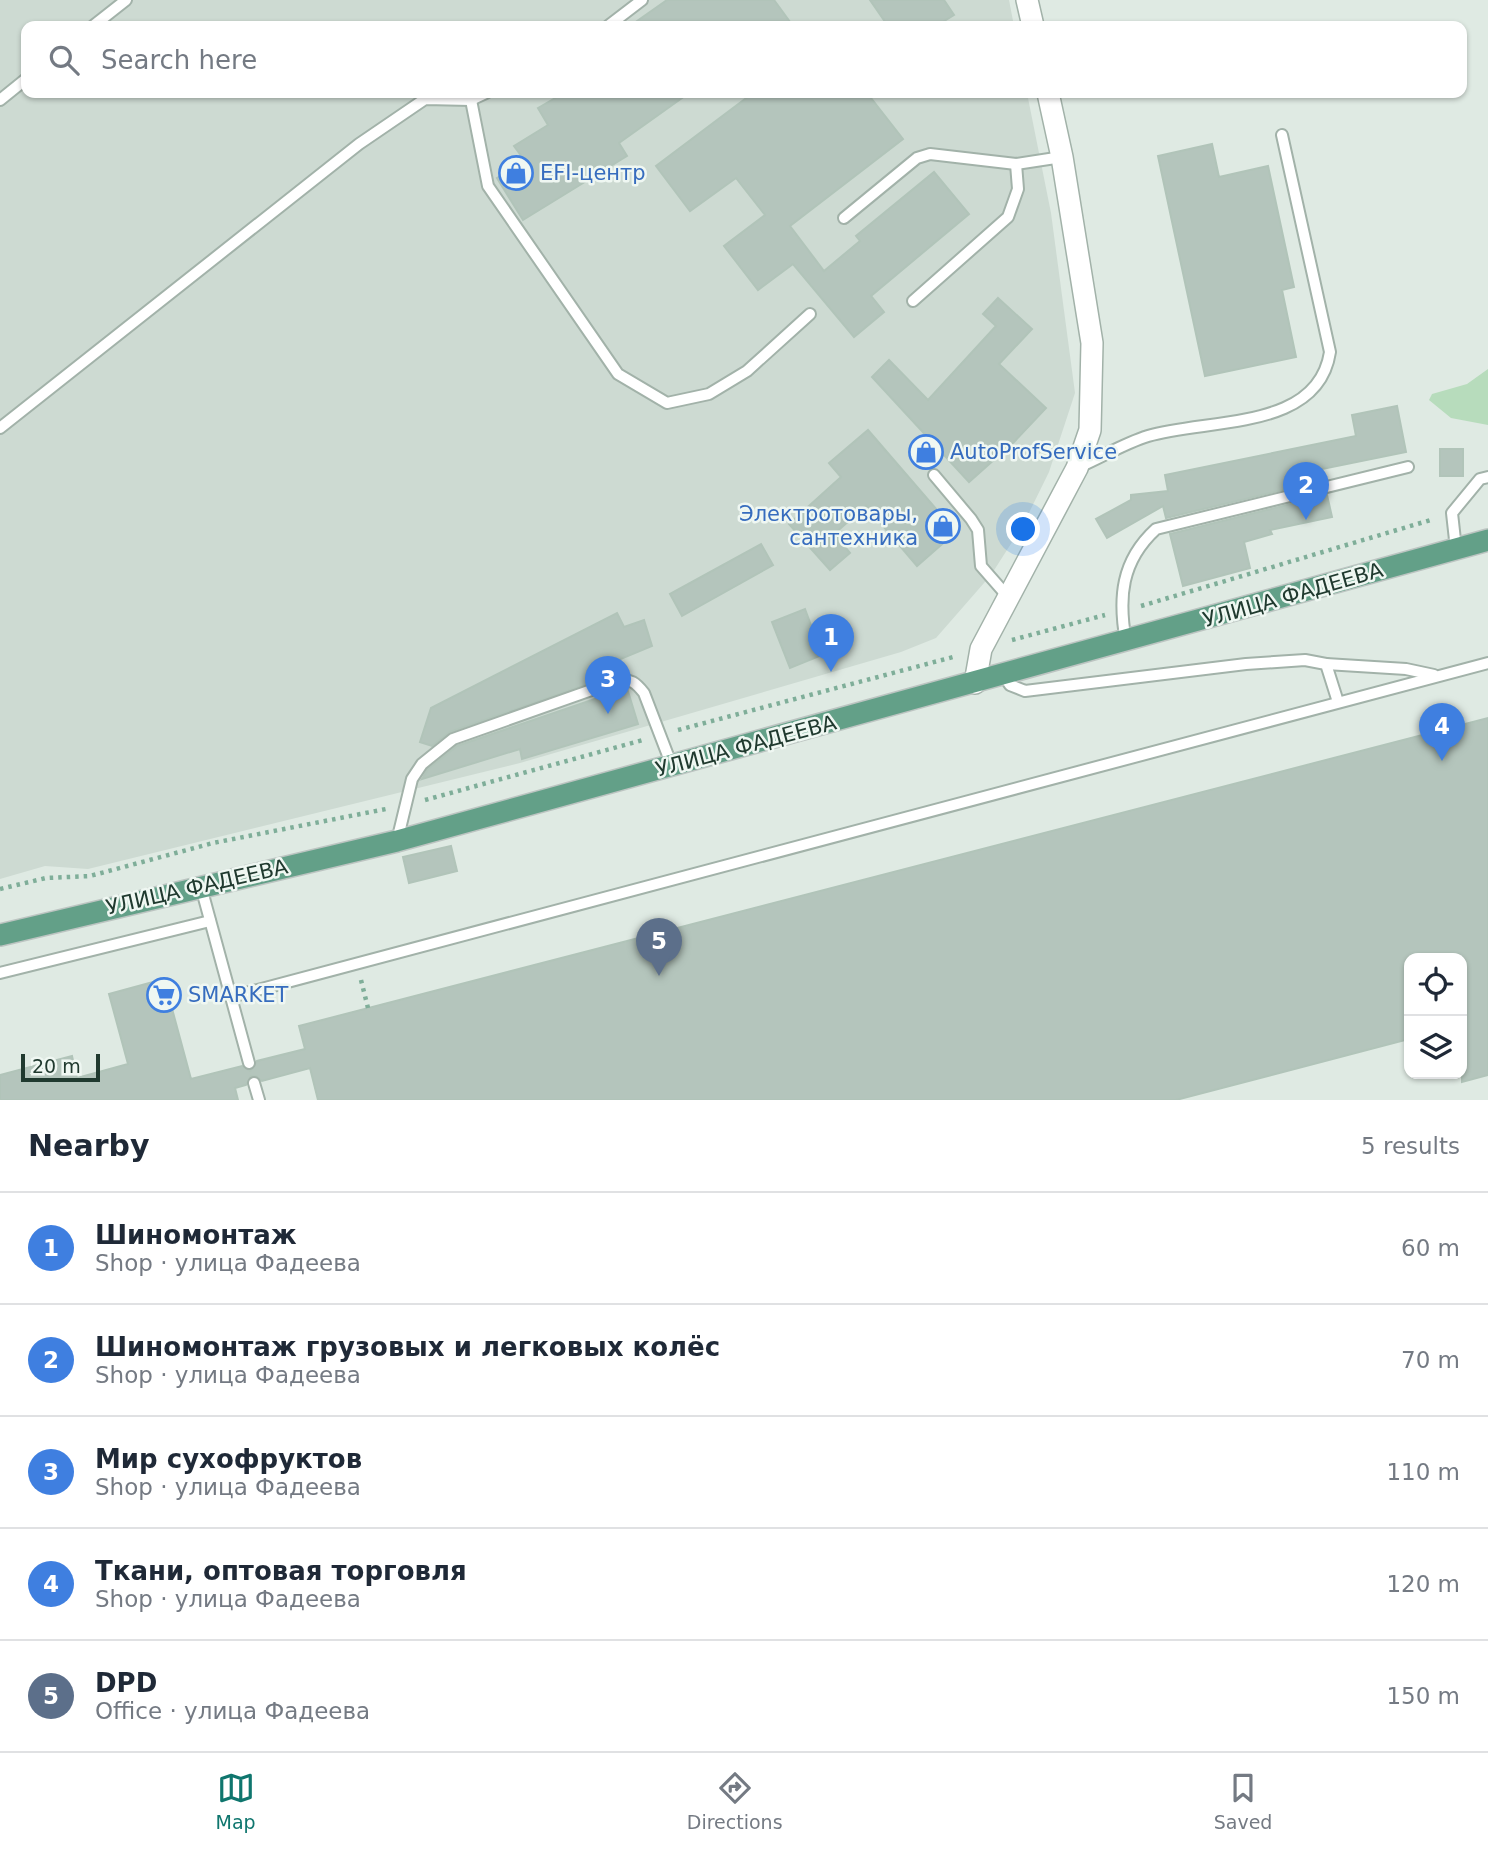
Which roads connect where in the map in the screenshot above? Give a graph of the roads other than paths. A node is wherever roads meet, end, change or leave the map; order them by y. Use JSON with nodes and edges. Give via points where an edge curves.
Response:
{"nodes":[{"id":1,"x":126,"y":0,"type":"edge"},
{"id":2,"x":642,"y":0,"type":"edge"},
{"id":3,"x":1027,"y":0,"type":"edge"},
{"id":4,"x":99,"y":21,"type":"edge"},
{"id":5,"x":615,"y":21,"type":"edge"},
{"id":6,"x":1032,"y":21,"type":"edge"},
{"id":7,"x":21,"y":83,"type":"edge"},
{"id":8,"x":475,"y":98,"type":"edge"},
{"id":9,"x":1049,"y":98,"type":"edge"},
{"id":10,"x":0,"y":100,"type":"edge"},
{"id":11,"x":471,"y":100,"type":"junction"},
{"id":12,"x":1282,"y":135,"type":"dead end"},
{"id":13,"x":1062,"y":157,"type":"junction"},
{"id":14,"x":1016,"y":164,"type":"junction"},
{"id":15,"x":844,"y":218,"type":"dead end"},
{"id":16,"x":913,"y":301,"type":"dead end"},
{"id":17,"x":810,"y":314,"type":"dead end"},
{"id":18,"x":0,"y":428,"type":"edge"},
{"id":19,"x":1408,"y":467,"type":"dead end"},
{"id":20,"x":1077,"y":468,"type":"junction"},
{"id":21,"x":934,"y":475,"type":"dead end"},
{"id":22,"x":1488,"y":477,"type":"edge"},
{"id":23,"x":1488,"y":540,"type":"edge"},
{"id":24,"x":1456,"y":550,"type":"junction"},
{"id":25,"x":1009,"y":598,"type":"junction"},
{"id":26,"x":1126,"y":642,"type":"junction"},
{"id":27,"x":1488,"y":663,"type":"edge"},
{"id":28,"x":1326,"y":664,"type":"junction"},
{"id":29,"x":1004,"y":676,"type":"junction"},
{"id":30,"x":1439,"y":676,"type":"junction"},
{"id":31,"x":975,"y":683,"type":"junction"},
{"id":32,"x":1338,"y":702,"type":"junction"},
{"id":33,"x":672,"y":766,"type":"junction"},
{"id":34,"x":397,"y":841,"type":"junction"},
{"id":35,"x":201,"y":887,"type":"junction"},
{"id":36,"x":211,"y":921,"type":"junction"},
{"id":37,"x":0,"y":935,"type":"edge"},
{"id":38,"x":0,"y":973,"type":"edge"},
{"id":39,"x":231,"y":997,"type":"junction"},
{"id":40,"x":249,"y":1063,"type":"dead end"},
{"id":41,"x":254,"y":1083,"type":"dead end"},
{"id":42,"x":259,"y":1100,"type":"edge"}],
"edges":[{"from":1,"to":4,"type":"lane"},
{"from":2,"to":5,"type":"lane"},
{"from":3,"to":6,"type":"street"},
{"from":7,"to":10,"type":"lane"},
{"from":8,"to":11,"type":"lane"},
{"from":9,"to":13,"type":"street"},
{"from":11,"to":17,"type":"lane","via":[[488,186],[618,374],[667,403],[709,394],[747,371]]},
{"from":11,"to":18,"type":"lane","via":[[425,99],[359,144]]},
{"from":12,"to":20,"type":"lane","via":[[1330,352],[1327,370],[1315,389],[1294,406],[1148,436]]},
{"from":13,"to":14,"type":"lane"},
{"from":13,"to":20,"type":"street","via":[[1092,343],[1090,430]]},
{"from":14,"to":15,"type":"lane","via":[[944,154],[917,158]]},
{"from":14,"to":16,"type":"lane","via":[[1018,189],[1008,217]]},
{"from":19,"to":26,"type":"lane","via":[[1156,529],[1139,544],[1130,566],[1120,611]]},
{"from":20,"to":25,"type":"street"},
{"from":21,"to":25,"type":"lane","via":[[978,530],[981,566]]},
{"from":22,"to":24,"type":"lane","via":[[1480,479],[1452,513]]},
{"from":23,"to":24,"type":"main road","name":"УЛИЦА ФАДЕЕВА"},
{"from":24,"to":26,"type":"main road","name":"УЛИЦА ФАДЕЕВА"},
{"from":25,"to":31,"type":"street","via":[[981,649]]},
{"from":26,"to":29,"type":"main road","name":"УЛИЦА ФАДЕЕВА"},
{"from":27,"to":30,"type":"lane"},
{"from":28,"to":29,"type":"lane","via":[[1304,660],[1246,664],[1025,691],[1010,685]]},
{"from":28,"to":30,"type":"lane"},
{"from":28,"to":32,"type":"lane"},
{"from":29,"to":31,"type":"main road","name":"УЛИЦА ФАДЕЕВА"},
{"from":30,"to":32,"type":"lane"},
{"from":31,"to":33,"type":"main road","name":"УЛИЦА ФАДЕЕВА"},
{"from":32,"to":39,"type":"lane"},
{"from":33,"to":34,"type":"main road","name":"УЛИЦА ФАДЕЕВА"},
{"from":33,"to":34,"type":"lane","via":[[644,693],[636,683],[617,681],[453,739],[422,764],[412,779]]},
{"from":34,"to":35,"type":"main road","name":"УЛИЦА ФАДЕЕВА"},
{"from":35,"to":36,"type":"lane"},
{"from":35,"to":37,"type":"main road","name":"УЛИЦА ФАДЕЕВА"},
{"from":36,"to":38,"type":"lane"},
{"from":36,"to":39,"type":"lane"},
{"from":39,"to":40,"type":"lane"},
{"from":41,"to":42,"type":"lane"}]}
